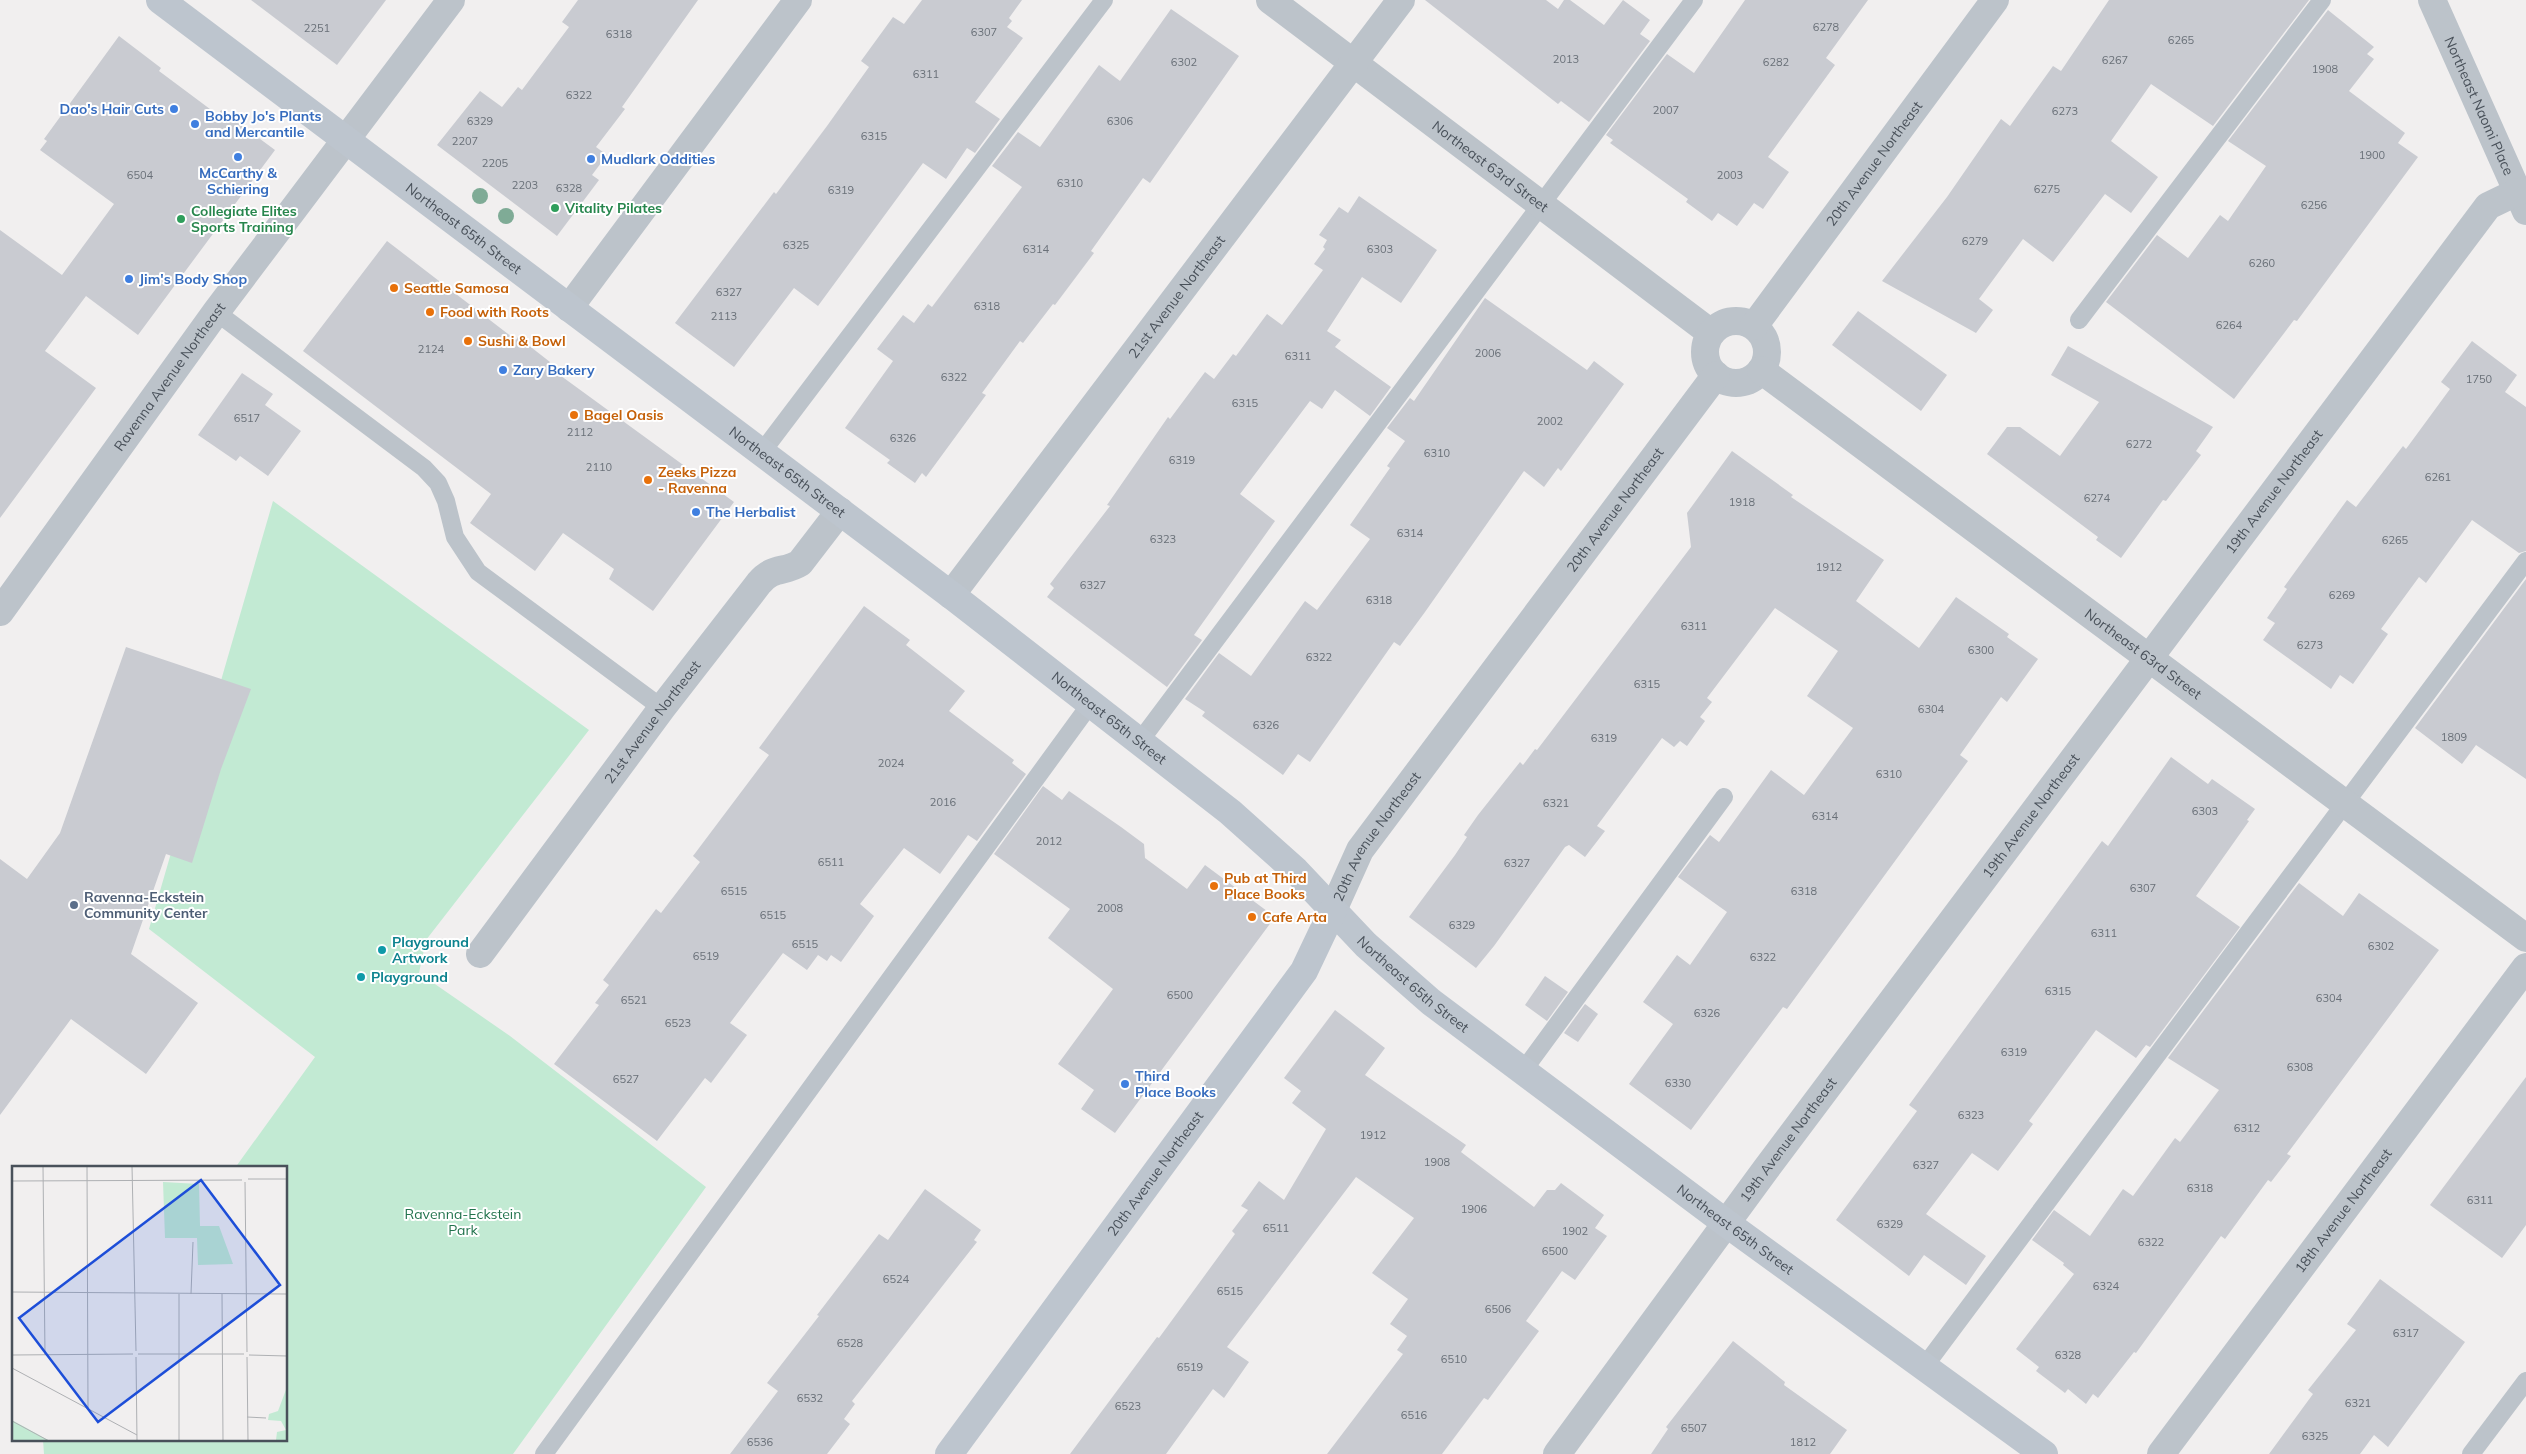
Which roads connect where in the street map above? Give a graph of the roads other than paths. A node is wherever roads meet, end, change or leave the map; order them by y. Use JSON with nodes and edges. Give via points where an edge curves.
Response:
{"nodes":[{"id":1,"x":160,"y":0,"type":"edge"},
{"id":2,"x":451,"y":0,"type":"edge"},
{"id":3,"x":798,"y":0,"type":"edge"},
{"id":4,"x":1104,"y":0,"type":"edge"},
{"id":5,"x":1270,"y":0,"type":"edge"},
{"id":6,"x":1402,"y":0,"type":"edge"},
{"id":7,"x":1694,"y":0,"type":"edge"},
{"id":8,"x":1994,"y":0,"type":"edge"},
{"id":9,"x":2322,"y":0,"type":"edge"},
{"id":10,"x":2432,"y":0,"type":"edge"},
{"id":11,"x":1354,"y":64,"type":"junction"},
{"id":12,"x":345,"y":139,"type":"junction"},
{"id":13,"x":2522,"y":202,"type":"edge"},
{"id":14,"x":1541,"y":203,"type":"junction"},
{"id":15,"x":569,"y":308,"type":"junction"},
{"id":16,"x":216,"y":312,"type":"junction"},
{"id":17,"x":2079,"y":320,"type":"dead end"},
{"id":18,"x":1754,"y":326,"type":"junction"},
{"id":19,"x":1711,"y":332,"type":"junction"},
{"id":20,"x":1761,"y":370,"type":"junction"},
{"id":21,"x":1716,"y":375,"type":"junction"},
{"id":22,"x":762,"y":452,"type":"junction"},
{"id":23,"x":840,"y":511,"type":"junction"},
{"id":24,"x":2526,"y":561,"type":"edge"},
{"id":25,"x":951,"y":594,"type":"junction"},
{"id":26,"x":0,"y":612,"type":"edge"},
{"id":27,"x":2148,"y":659,"type":"junction"},
{"id":28,"x":1090,"y":703,"type":"junction"},
{"id":29,"x":662,"y":708,"type":"junction"},
{"id":30,"x":1140,"y":741,"type":"junction"},
{"id":31,"x":1724,"y":797,"type":"dead end"},
{"id":32,"x":2345,"y":805,"type":"junction"},
{"id":33,"x":1333,"y":910,"type":"junction"},
{"id":34,"x":2526,"y":938,"type":"edge"},
{"id":35,"x":480,"y":954,"type":"dead end"},
{"id":36,"x":2526,"y":967,"type":"edge"},
{"id":37,"x":1522,"y":1071,"type":"junction"},
{"id":38,"x":1726,"y":1223,"type":"junction"},
{"id":39,"x":1924,"y":1367,"type":"junction"},
{"id":40,"x":2526,"y":1381,"type":"edge"},
{"id":41,"x":544,"y":1454,"type":"edge"},
{"id":42,"x":948,"y":1454,"type":"edge"},
{"id":43,"x":1558,"y":1454,"type":"edge"},
{"id":44,"x":2044,"y":1454,"type":"edge"},
{"id":45,"x":2162,"y":1454,"type":"edge"},
{"id":46,"x":2471,"y":1454,"type":"edge"}],
"edges":[{"from":1,"to":12,"type":"main road","name":"Northeast 65th Street"},
{"from":2,"to":12,"type":"street","name":"Ravenna Avenue Northeast"},
{"from":3,"to":15,"type":"street"},
{"from":4,"to":22,"type":"lane"},
{"from":5,"to":11,"type":"street","name":"Northeast 63rd Street"},
{"from":6,"to":11,"type":"street","name":"21st Avenue Northeast"},
{"from":7,"to":14,"type":"lane"},
{"from":8,"to":18,"type":"street","name":"20th Avenue Northeast"},
{"from":9,"to":17,"type":"lane"},
{"from":10,"to":13,"type":"street","name":"Northeast Naomi Place"},
{"from":11,"to":14,"type":"street","name":"Northeast 63rd Street"},
{"from":11,"to":25,"type":"street","name":"21st Avenue Northeast"},
{"from":12,"to":15,"type":"main road","name":"Northeast 65th Street"},
{"from":12,"to":16,"type":"street","name":"Ravenna Avenue Northeast"},
{"from":13,"to":27,"type":"street","name":"19th Avenue Northeast","via":[[2488,206]]},
{"from":14,"to":19,"type":"street","name":"Northeast 63rd Street"},
{"from":14,"to":30,"type":"lane"},
{"from":15,"to":22,"type":"main road","name":"Northeast 65th Street"},
{"from":16,"to":26,"type":"street","name":"Ravenna Avenue Northeast"},
{"from":16,"to":29,"type":"lane","via":[[424,468],[438,483],[455,537],[478,572]]},
{"from":18,"to":19,"type":"street","via":[[1733,320],[1722,323]]},
{"from":18,"to":20,"type":"street","via":[[1765,339],[1767,349],[1767,359]]},
{"from":19,"to":21,"type":"street","via":[[1704,349],[1705,360]]},
{"from":20,"to":21,"type":"street","via":[[1748,381],[1738,383]]},
{"from":20,"to":27,"type":"street","name":"Northeast 63rd Street"},
{"from":21,"to":33,"type":"street","name":"20th Avenue Northeast","via":[[1360,850]]},
{"from":22,"to":23,"type":"main road","name":"Northeast 65th Street"},
{"from":23,"to":25,"type":"main road","name":"Northeast 65th Street"},
{"from":23,"to":29,"type":"street","name":"21st Avenue Northeast","via":[[800,563],[764,576]]},
{"from":24,"to":32,"type":"lane"},
{"from":25,"to":28,"type":"main road","name":"Northeast 65th Street"},
{"from":27,"to":32,"type":"street","name":"Northeast 63rd Street"},
{"from":27,"to":38,"type":"street","name":"19th Avenue Northeast"},
{"from":28,"to":30,"type":"main road","name":"Northeast 65th Street"},
{"from":28,"to":41,"type":"lane"},
{"from":29,"to":35,"type":"street","name":"21st Avenue Northeast"},
{"from":30,"to":33,"type":"main road","name":"Northeast 65th Street","via":[[1230,812],[1296,871]]},
{"from":31,"to":37,"type":"lane"},
{"from":32,"to":34,"type":"street","name":"Northeast 63rd Street"},
{"from":32,"to":39,"type":"lane"},
{"from":33,"to":37,"type":"main road","name":"Northeast 65th Street","via":[[1366,945],[1431,1002]]},
{"from":33,"to":42,"type":"main road","name":"20th Avenue Northeast","via":[[1304,971]]},
{"from":36,"to":45,"type":"street","name":"18th Avenue Northeast"},
{"from":37,"to":38,"type":"main road","name":"Northeast 65th Street"},
{"from":38,"to":39,"type":"main road","name":"Northeast 65th Street"},
{"from":38,"to":43,"type":"street","name":"19th Avenue Northeast"},
{"from":39,"to":44,"type":"main road","name":"Northeast 65th Street"},
{"from":40,"to":46,"type":"lane"}]}
